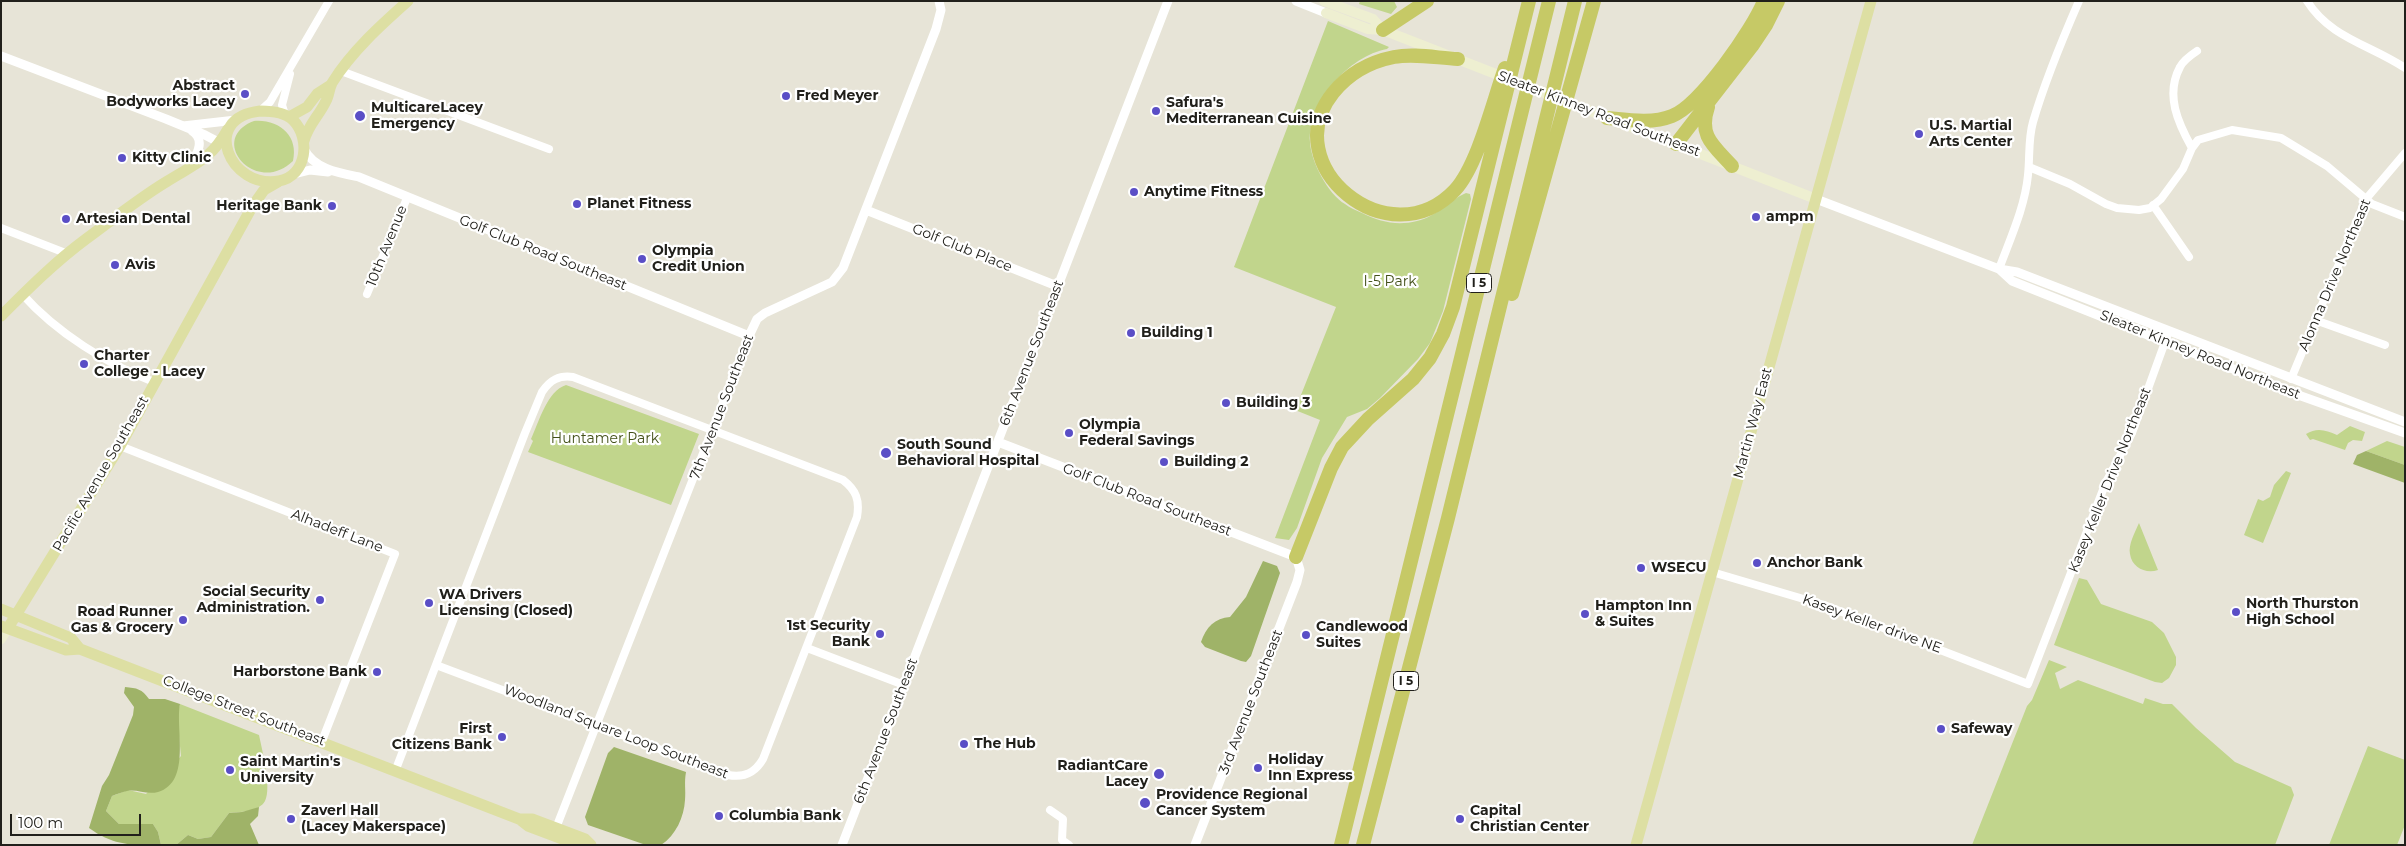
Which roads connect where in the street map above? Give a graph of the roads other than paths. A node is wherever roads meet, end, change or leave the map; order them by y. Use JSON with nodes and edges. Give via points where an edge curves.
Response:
{"nodes":[{"id":1,"x":329,"y":1,"type":"edge"},
{"id":2,"x":408,"y":1,"type":"edge"},
{"id":3,"x":939,"y":1,"type":"edge"},
{"id":4,"x":1168,"y":1,"type":"edge"},
{"id":5,"x":1296,"y":1,"type":"edge"},
{"id":6,"x":1324,"y":1,"type":"edge"},
{"id":7,"x":1427,"y":1,"type":"edge"},
{"id":8,"x":1529,"y":1,"type":"edge"},
{"id":9,"x":1549,"y":1,"type":"edge"},
{"id":10,"x":1575,"y":1,"type":"edge"},
{"id":11,"x":1594,"y":1,"type":"edge"},
{"id":12,"x":1764,"y":1,"type":"edge"},
{"id":13,"x":1778,"y":1,"type":"edge"},
{"id":14,"x":1871,"y":1,"type":"edge"},
{"id":15,"x":2079,"y":1,"type":"edge"},
{"id":16,"x":2307,"y":1,"type":"edge"},
{"id":17,"x":1326,"y":13,"type":"joint"},
{"id":18,"x":1383,"y":30,"type":"junction"},
{"id":19,"x":2197,"y":51,"type":"dead end"},
{"id":20,"x":1,"y":56,"type":"edge"},
{"id":21,"x":1458,"y":59,"type":"junction"},
{"id":22,"x":292,"y":67,"type":"junction"},
{"id":23,"x":2405,"y":68,"type":"edge"},
{"id":24,"x":341,"y":71,"type":"junction"},
{"id":25,"x":331,"y":85,"type":"junction"},
{"id":26,"x":1710,"y":101,"type":"junction"},
{"id":27,"x":260,"y":111,"type":"junction"},
{"id":28,"x":287,"y":116,"type":"junction"},
{"id":29,"x":1608,"y":118,"type":"junction"},
{"id":30,"x":232,"y":125,"type":"junction"},
{"id":31,"x":185,"y":128,"type":"junction"},
{"id":32,"x":1676,"y":144,"type":"junction"},
{"id":33,"x":223,"y":145,"type":"junction"},
{"id":34,"x":304,"y":145,"type":"junction"},
{"id":35,"x":2192,"y":148,"type":"junction"},
{"id":36,"x":548,"y":149,"type":"dead end"},
{"id":37,"x":2405,"y":153,"type":"edge"},
{"id":38,"x":1732,"y":166,"type":"junction"},
{"id":39,"x":2029,"y":167,"type":"junction"},
{"id":40,"x":189,"y":168,"type":"junction"},
{"id":41,"x":337,"y":172,"type":"junction"},
{"id":42,"x":294,"y":174,"type":"junction"},
{"id":43,"x":278,"y":182,"type":"junction"},
{"id":44,"x":407,"y":198,"type":"junction"},
{"id":45,"x":1816,"y":199,"type":"junction"},
{"id":46,"x":2366,"y":199,"type":"junction"},
{"id":47,"x":2154,"y":205,"type":"junction"},
{"id":48,"x":866,"y":210,"type":"junction"},
{"id":49,"x":2405,"y":217,"type":"edge"},
{"id":50,"x":1,"y":228,"type":"edge"},
{"id":51,"x":68,"y":254,"type":"junction"},
{"id":52,"x":2189,"y":257,"type":"dead end"},
{"id":53,"x":1999,"y":269,"type":"junction"},
{"id":54,"x":1057,"y":286,"type":"junction"},
{"id":55,"x":23,"y":294,"type":"junction"},
{"id":56,"x":367,"y":294,"type":"dead end"},
{"id":57,"x":1,"y":316,"type":"edge"},
{"id":58,"x":2315,"y":320,"type":"junction"},
{"id":59,"x":2169,"y":331,"type":"junction"},
{"id":60,"x":749,"y":336,"type":"junction"},
{"id":61,"x":2165,"y":342,"type":"junction"},
{"id":62,"x":2385,"y":345,"type":"dead end"},
{"id":63,"x":2291,"y":379,"type":"junction"},
{"id":64,"x":154,"y":382,"type":"junction"},
{"id":65,"x":2405,"y":422,"type":"edge"},
{"id":66,"x":712,"y":429,"type":"junction"},
{"id":67,"x":2405,"y":433,"type":"edge"},
{"id":68,"x":998,"y":442,"type":"junction"},
{"id":69,"x":120,"y":446,"type":"junction"},
{"id":70,"x":1448,"y":518,"type":"junction"},
{"id":71,"x":1296,"y":557,"type":"junction"},
{"id":72,"x":1712,"y":572,"type":"junction"},
{"id":73,"x":1,"y":609,"type":"edge"},
{"id":74,"x":17,"y":615,"type":"junction"},
{"id":75,"x":5,"y":627,"type":"edge"},
{"id":76,"x":1,"y":640,"type":"edge"},
{"id":77,"x":806,"y":648,"type":"junction"},
{"id":78,"x":80,"y":649,"type":"junction"},
{"id":79,"x":436,"y":665,"type":"junction"},
{"id":80,"x":2028,"y":684,"type":"joint"},
{"id":81,"x":904,"y":686,"type":"junction"},
{"id":82,"x":598,"y":725,"type":"junction"},
{"id":83,"x":322,"y":741,"type":"junction"},
{"id":84,"x":396,"y":769,"type":"junction"},
{"id":85,"x":1050,"y":810,"type":"dead end"},
{"id":86,"x":519,"y":819,"type":"junction"},
{"id":87,"x":556,"y":828,"type":"junction"},
{"id":88,"x":578,"y":845,"type":"edge"},
{"id":89,"x":591,"y":845,"type":"edge"},
{"id":90,"x":842,"y":845,"type":"edge"},
{"id":91,"x":1069,"y":845,"type":"edge"},
{"id":92,"x":1195,"y":845,"type":"edge"},
{"id":93,"x":1341,"y":845,"type":"edge"},
{"id":94,"x":1363,"y":845,"type":"edge"},
{"id":95,"x":1636,"y":845,"type":"edge"}],
"edges":[{"from":1,"to":22,"type":"street"},
{"from":2,"to":24,"type":"main road"},
{"from":3,"to":48,"type":"street","name":"7th Avenue Southeast","via":[[941,10],[936,29]]},
{"from":4,"to":54,"type":"street","name":"6th Avenue Southeast"},
{"from":5,"to":17,"type":"street","name":"Sleater Kinney Road Southeast"},
{"from":6,"to":18,"type":"main road","name":"Sleater Kinney Road Southeast","via":[[1373,19]]},
{"from":7,"to":18,"type":"highway"},
{"from":8,"to":21,"type":"highway","via":[[1474,157],[1455,189],[1434,207],[1413,215],[1377,211],[1347,194],[1327,170],[1317,143],[1323,108],[1337,88],[1359,70],[1395,57]]},
{"from":8,"to":71,"type":"highway","via":[[1453,307],[1443,334],[1413,379],[1342,447]]},
{"from":9,"to":93,"type":"highway","number":"I 5"},
{"from":10,"to":70,"type":"highway","number":"I 5"},
{"from":11,"to":70,"type":"highway"},
{"from":12,"to":29,"type":"highway","via":[[1748,32],[1700,94],[1679,112],[1652,120]]},
{"from":13,"to":26,"type":"highway","via":[[1766,25]]},
{"from":14,"to":45,"type":"main road","name":"Martin Way East"},
{"from":15,"to":39,"type":"street","via":[[2033,123]]},
{"from":16,"to":23,"type":"street","via":[[2315,14],[2347,39]]},
{"from":17,"to":18,"type":"main road","name":"Sleater Kinney Road Southeast","via":[[1368,29]]},
{"from":18,"to":21,"type":"main road","name":"Sleater Kinney Road Southeast"},
{"from":19,"to":35,"type":"street","via":[[2180,66],[2173,103],[2175,116]]},
{"from":20,"to":31,"type":"street"},
{"from":21,"to":29,"type":"main road","name":"Sleater Kinney Road Southeast"},
{"from":22,"to":27,"type":"street","via":[[270,102]]},
{"from":22,"to":28,"type":"street","via":[[283,96],[282,112]]},
{"from":24,"to":25,"type":"main road"},
{"from":24,"to":36,"type":"street"},
{"from":25,"to":28,"type":"main road","via":[[317,94],[307,107]]},
{"from":25,"to":34,"type":"main road","via":[[326,101],[308,128]]},
{"from":26,"to":32,"type":"highway"},
{"from":26,"to":38,"type":"highway","via":[[1704,130]]},
{"from":27,"to":28,"type":"main road"},
{"from":27,"to":30,"type":"main road","via":[[248,112]]},
{"from":28,"to":34,"type":"main road","via":[[296,125]]},
{"from":29,"to":32,"type":"main road","name":"Sleater Kinney Road Southeast"},
{"from":30,"to":31,"type":"street"},
{"from":30,"to":33,"type":"main road"},
{"from":31,"to":33,"type":"street"},
{"from":31,"to":40,"type":"street","via":[[196,134],[200,146]]},
{"from":32,"to":38,"type":"main road","name":"Sleater Kinney Road Southeast"},
{"from":33,"to":40,"type":"main road"},
{"from":33,"to":43,"type":"main road","via":[[244,174]]},
{"from":34,"to":41,"type":"street","name":"Golf Club Road Southeast","via":[[316,164]]},
{"from":34,"to":42,"type":"main road","via":[[302,163]]},
{"from":35,"to":46,"type":"street","via":[[2198,140],[2232,130],[2281,138],[2327,166]]},
{"from":35,"to":47,"type":"street","via":[[2183,169]]},
{"from":37,"to":46,"type":"street","name":"Alonna Drive Northeast"},
{"from":38,"to":45,"type":"main road","name":"Sleater Kinney Road Southeast"},
{"from":39,"to":47,"type":"street","via":[[2117,208],[2140,210]]},
{"from":39,"to":53,"type":"street","via":[[2022,204]]},
{"from":40,"to":51,"type":"main road"},
{"from":41,"to":42,"type":"street","name":"Golf Club Road Southeast","via":[[310,170]]},
{"from":41,"to":44,"type":"street","name":"Golf Club Road Southeast","via":[[359,177]]},
{"from":42,"to":43,"type":"main road"},
{"from":43,"to":64,"type":"main road","name":"Pacific Avenue Southeast","via":[[264,190],[252,206]]},
{"from":44,"to":56,"type":"street","name":"10th Avenue"},
{"from":44,"to":60,"type":"street","name":"Golf Club Road Southeast"},
{"from":45,"to":53,"type":"street","name":"Sleater Kinney Road Northeast"},
{"from":45,"to":72,"type":"main road","name":"Martin Way East"},
{"from":46,"to":49,"type":"street"},
{"from":46,"to":58,"type":"street","name":"Alonna Drive Northeast"},
{"from":47,"to":52,"type":"street"},
{"from":48,"to":54,"type":"street","name":"Golf Club Place"},
{"from":48,"to":60,"type":"street","name":"7th Avenue Southeast","via":[[843,268],[832,282],[764,313],[757,319]]},
{"from":50,"to":51,"type":"street"},
{"from":51,"to":55,"type":"main road"},
{"from":53,"to":59,"type":"street","name":"Sleater Kinney Road Northeast","via":[[2017,272]]},
{"from":53,"to":61,"type":"street","name":"Sleater Kinney Road Northeast","via":[[2012,281]]},
{"from":54,"to":68,"type":"street","name":"6th Avenue Southeast"},
{"from":55,"to":57,"type":"main road"},
{"from":55,"to":64,"type":"street","via":[[55,326],[126,372]]},
{"from":58,"to":62,"type":"street"},
{"from":58,"to":63,"type":"street","name":"Alonna Drive Northeast"},
{"from":59,"to":61,"type":"street","name":"Kasey Keller Drive Northeast"},
{"from":59,"to":63,"type":"street","name":"Sleater Kinney Road Northeast"},
{"from":60,"to":66,"type":"street","name":"7th Avenue Southeast"},
{"from":61,"to":67,"type":"street","name":"Sleater Kinney Road Northeast"},
{"from":61,"to":80,"type":"street","name":"Kasey Keller Drive Northeast","via":[[2132,433],[2106,482]]},
{"from":63,"to":65,"type":"street","name":"Sleater Kinney Road Northeast"},
{"from":64,"to":69,"type":"main road","name":"Pacific Avenue Southeast"},
{"from":66,"to":77,"type":"street","name":"Woodland Square Loop Southeast","via":[[843,480],[857,496],[857,517]]},
{"from":66,"to":79,"type":"street","name":"Woodland Square Loop Southeast","via":[[573,377],[556,378],[550,382],[542,392],[525,433]]},
{"from":66,"to":82,"type":"street","name":"7th Avenue Southeast"},
{"from":68,"to":71,"type":"street","name":"Golf Club Road Southeast"},
{"from":68,"to":81,"type":"street","name":"6th Avenue Southeast"},
{"from":69,"to":74,"type":"main road","name":"Pacific Avenue Southeast"},
{"from":69,"to":83,"type":"street","name":"Alhadeff Lane","via":[[396,554]]},
{"from":70,"to":94,"type":"highway","number":"I 5"},
{"from":71,"to":92,"type":"street","name":"3rd Avenue Southeast","via":[[1300,570],[1297,582]]},
{"from":72,"to":80,"type":"street","name":"Kasey Keller drive NE","via":[[1824,605]]},
{"from":72,"to":95,"type":"main road","name":"Martin Way East"},
{"from":73,"to":74,"type":"main road","name":"College Street Southeast"},
{"from":74,"to":75,"type":"main road","name":"Pacific Avenue Southeast"},
{"from":74,"to":78,"type":"main road","name":"College Street Southeast","via":[[71,638]]},
{"from":75,"to":76,"type":"main road","name":"Pacific Avenue Southeast"},
{"from":75,"to":78,"type":"main road","name":"College Street Southeast","via":[[66,650]]},
{"from":77,"to":81,"type":"street"},
{"from":77,"to":82,"type":"street","name":"Woodland Square Loop Southeast","via":[[763,759],[759,767],[746,775],[728,775]]},
{"from":78,"to":83,"type":"main road","name":"College Street Southeast"},
{"from":79,"to":82,"type":"street","name":"Woodland Square Loop Southeast"},
{"from":79,"to":84,"type":"street","name":"Woodland Square Loop Southeast"},
{"from":81,"to":90,"type":"street","name":"6th Avenue Southeast"},
{"from":82,"to":87,"type":"street","name":"7th Avenue Southeast"},
{"from":83,"to":84,"type":"main road","name":"College Street Southeast"},
{"from":84,"to":86,"type":"main road","name":"College Street Southeast"},
{"from":85,"to":91,"type":"street","via":[[1063,819],[1062,840]]},
{"from":86,"to":87,"type":"main road","name":"College Street Southeast","via":[[532,818]]},
{"from":86,"to":88,"type":"main road","name":"College Street Southeast","via":[[528,826]]},
{"from":87,"to":89,"type":"main road","name":"College Street Southeast","via":[[585,839]]}]}
